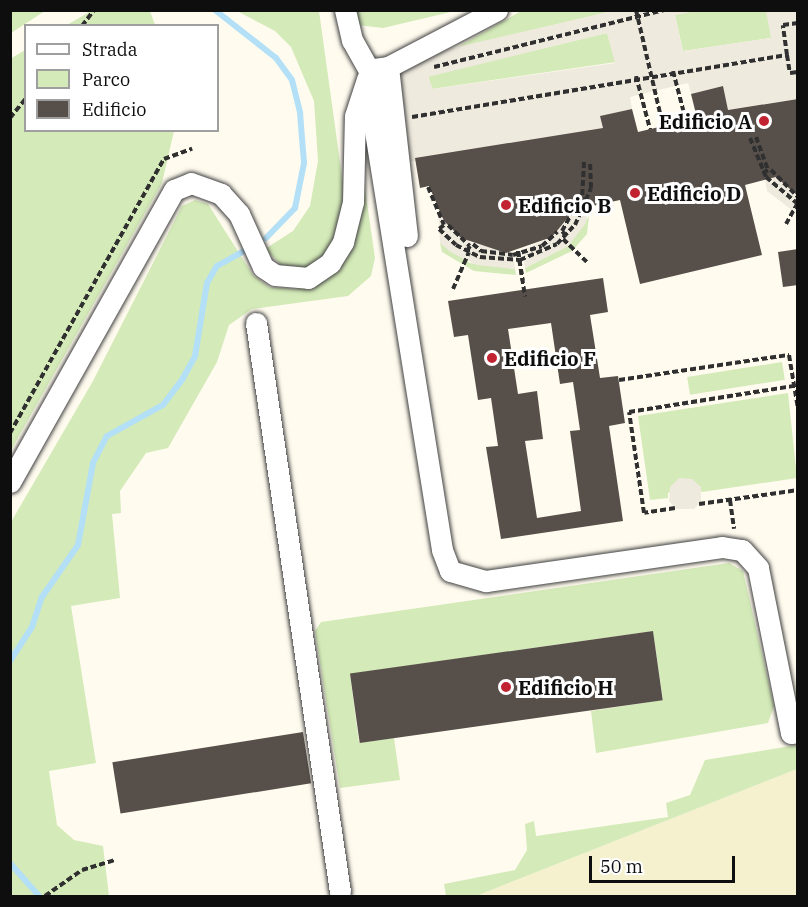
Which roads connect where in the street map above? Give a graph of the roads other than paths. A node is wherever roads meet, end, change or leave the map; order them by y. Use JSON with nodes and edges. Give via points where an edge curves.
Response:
{"nodes":[{"id":1,"x":345,"y":10,"type":"edge"},
{"id":2,"x":496,"y":10,"type":"edge"},
{"id":3,"x":379,"y":68,"type":"junction"},
{"id":4,"x":413,"y":297,"type":"junction"},
{"id":5,"x":256,"y":323,"type":"dead end"},
{"id":6,"x":10,"y":482,"type":"edge"},
{"id":7,"x":798,"y":732,"type":"edge"},
{"id":8,"x":340,"y":892,"type":"dead end"}],
"edges":[{"from":1,"to":3,"type":"lane","via":[[352,40]]},
{"from":2,"to":3,"type":"lane"},
{"from":3,"to":4,"type":"lane","via":[[393,121]]},
{"from":3,"to":4,"type":"lane","via":[[384,123],[382,169]]},
{"from":3,"to":6,"type":"lane","via":[[355,116],[349,223],[330,263],[308,278],[275,275],[263,267],[239,214],[221,194],[191,183],[174,190]]},
{"from":4,"to":7,"type":"lane","via":[[442,550],[458,577],[486,581],[726,540],[748,553],[758,568],[791,733]]},
{"from":5,"to":8,"type":"lane"}]}
